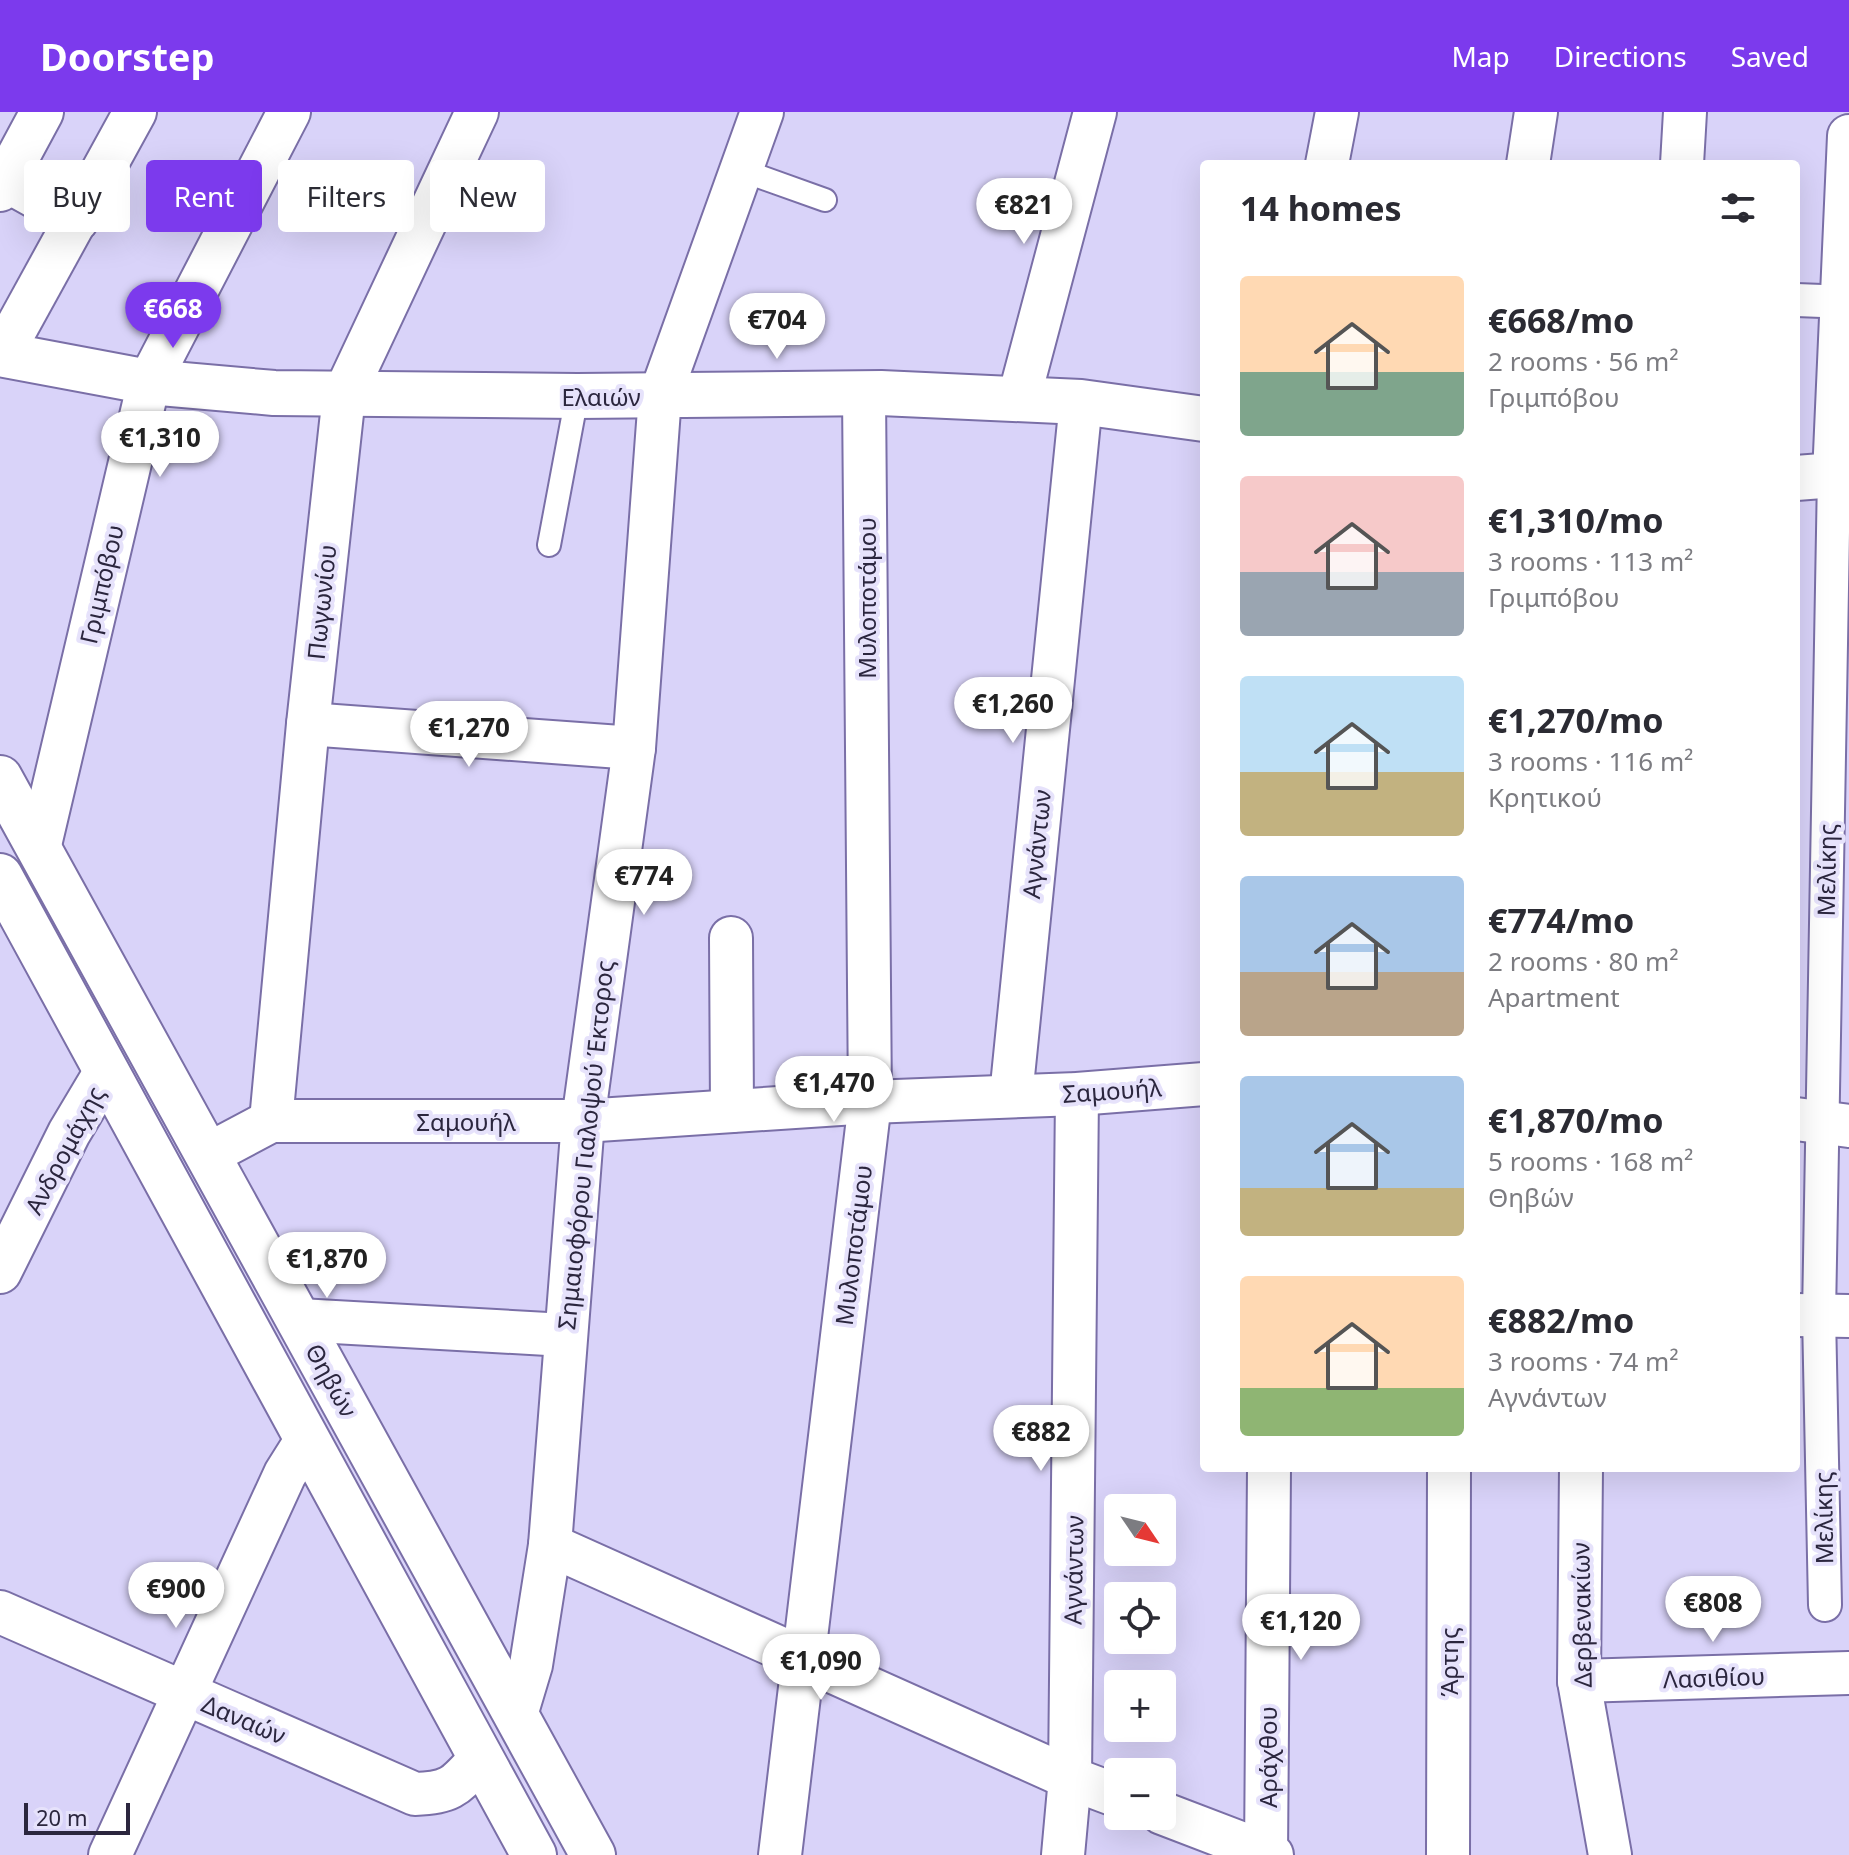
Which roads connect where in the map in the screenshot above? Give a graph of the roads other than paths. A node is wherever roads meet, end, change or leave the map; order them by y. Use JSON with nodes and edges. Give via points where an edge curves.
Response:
{"nodes":[{"id":1,"x":42,"y":112,"type":"edge"},
{"id":2,"x":135,"y":112,"type":"edge"},
{"id":3,"x":289,"y":112,"type":"edge"},
{"id":4,"x":477,"y":112,"type":"edge"},
{"id":5,"x":762,"y":112,"type":"edge"},
{"id":6,"x":1095,"y":112,"type":"edge"},
{"id":7,"x":1337,"y":112,"type":"edge"},
{"id":8,"x":1536,"y":112,"type":"edge"},
{"id":9,"x":1685,"y":112,"type":"edge"},
{"id":10,"x":1849,"y":136,"type":"edge"},
{"id":11,"x":109,"y":160,"type":"edge"},
{"id":12,"x":1328,"y":160,"type":"edge"},
{"id":13,"x":1529,"y":160,"type":"edge"},
{"id":14,"x":1682,"y":160,"type":"edge"},
{"id":15,"x":741,"y":170,"type":"junction"},
{"id":16,"x":2,"y":182,"type":"edge"},
{"id":17,"x":24,"y":193,"type":"edge"},
{"id":18,"x":825,"y":200,"type":"dead end"},
{"id":19,"x":70,"y":232,"type":"edge"},
{"id":20,"x":1800,"y":300,"type":"edge"},
{"id":21,"x":1846,"y":302,"type":"edge"},
{"id":22,"x":1,"y":354,"type":"edge"},
{"id":23,"x":149,"y":382,"type":"junction"},
{"id":24,"x":864,"y":393,"type":"junction"},
{"id":25,"x":344,"y":395,"type":"junction"},
{"id":26,"x":577,"y":396,"type":"junction"},
{"id":27,"x":660,"y":396,"type":"junction"},
{"id":28,"x":1019,"y":398,"type":"junction"},
{"id":29,"x":1081,"y":402,"type":"junction"},
{"id":30,"x":1200,"y":418,"type":"edge"},
{"id":31,"x":1826,"y":476,"type":"edge"},
{"id":32,"x":549,"y":545,"type":"dead end"},
{"id":33,"x":308,"y":724,"type":"junction"},
{"id":34,"x":634,"y":748,"type":"junction"},
{"id":35,"x":0,"y":778,"type":"edge"},
{"id":36,"x":39,"y":849,"type":"junction"},
{"id":37,"x":6,"y":901,"type":"edge"},
{"id":38,"x":731,"y":938,"type":"dead end"},
{"id":39,"x":106,"y":1071,"type":"junction"},
{"id":40,"x":1200,"y":1084,"type":"edge"},
{"id":41,"x":1077,"y":1094,"type":"junction"},
{"id":42,"x":1011,"y":1096,"type":"junction"},
{"id":43,"x":870,"y":1102,"type":"junction"},
{"id":44,"x":732,"y":1111,"type":"junction"},
{"id":45,"x":271,"y":1121,"type":"junction"},
{"id":46,"x":583,"y":1121,"type":"junction"},
{"id":47,"x":1822,"y":1123,"type":"edge"},
{"id":48,"x":207,"y":1155,"type":"junction"},
{"id":49,"x":0,"y":1272,"type":"edge"},
{"id":50,"x":1821,"y":1315,"type":"edge"},
{"id":51,"x":299,"y":1320,"type":"junction"},
{"id":52,"x":565,"y":1335,"type":"junction"},
{"id":53,"x":307,"y":1439,"type":"junction"},
{"id":54,"x":1269,"y":1472,"type":"edge"},
{"id":55,"x":1449,"y":1472,"type":"edge"},
{"id":56,"x":1581,"y":1472,"type":"edge"},
{"id":57,"x":550,"y":1545,"type":"junction"},
{"id":58,"x":1825,"y":1605,"type":"dead end"},
{"id":59,"x":0,"y":1612,"type":"edge"},
{"id":60,"x":804,"y":1658,"type":"junction"},
{"id":61,"x":1849,"y":1673,"type":"edge"},
{"id":62,"x":1579,"y":1681,"type":"junction"},
{"id":63,"x":183,"y":1693,"type":"junction"},
{"id":64,"x":516,"y":1715,"type":"junction"},
{"id":65,"x":481,"y":1758,"type":"junction"},
{"id":66,"x":1070,"y":1778,"type":"junction"},
{"id":67,"x":1104,"y":1791,"type":"edge"},
{"id":68,"x":1176,"y":1818,"type":"edge"},
{"id":69,"x":1268,"y":1854,"type":"edge"},
{"id":70,"x":110,"y":1855,"type":"edge"},
{"id":71,"x":534,"y":1855,"type":"edge"},
{"id":72,"x":593,"y":1855,"type":"edge"},
{"id":73,"x":780,"y":1855,"type":"edge"},
{"id":74,"x":1063,"y":1855,"type":"edge"},
{"id":75,"x":1448,"y":1855,"type":"edge"},
{"id":76,"x":1610,"y":1855,"type":"edge"}],
"edges":[{"from":1,"to":16,"type":"street"},
{"from":2,"to":11,"type":"street"},
{"from":3,"to":23,"type":"street","name":"Γριμπόβου"},
{"from":4,"to":25,"type":"street","name":"Πωγωνίου"},
{"from":5,"to":15,"type":"street","name":"Σημαιοφόρου Γιαλοψού Έκτορος"},
{"from":6,"to":28,"type":"street"},
{"from":7,"to":12,"type":"street"},
{"from":8,"to":13,"type":"street"},
{"from":9,"to":14,"type":"street"},
{"from":10,"to":21,"type":"street","name":"Μελίκης"},
{"from":15,"to":18,"type":"lane"},
{"from":15,"to":27,"type":"street","name":"Σημαιοφόρου Γιαλοψού Έκτορος"},
{"from":16,"to":17,"type":"street"},
{"from":19,"to":22,"type":"street"},
{"from":20,"to":21,"type":"street"},
{"from":21,"to":31,"type":"street","name":"Μελίκης"},
{"from":22,"to":23,"type":"main road","name":"Ελαιών"},
{"from":23,"to":25,"type":"main road","name":"Ελαιών"},
{"from":23,"to":36,"type":"street","name":"Γριμπόβου"},
{"from":24,"to":27,"type":"main road","name":"Ελαιών"},
{"from":24,"to":28,"type":"main road","name":"Ελαιών"},
{"from":24,"to":43,"type":"street","name":"Μυλοποτάμου"},
{"from":25,"to":26,"type":"main road","name":"Ελαιών"},
{"from":25,"to":33,"type":"street","name":"Πωγωνίου"},
{"from":26,"to":27,"type":"main road","name":"Ελαιών"},
{"from":26,"to":32,"type":"lane"},
{"from":27,"to":34,"type":"street","name":"Σημαιοφόρου Γιαλοψού Έκτορος"},
{"from":28,"to":29,"type":"main road","name":"Ελαιών"},
{"from":29,"to":30,"type":"main road","name":"Ελαιών"},
{"from":29,"to":42,"type":"street","name":"Αγνάντων"},
{"from":31,"to":47,"type":"street","name":"Μελίκης"},
{"from":33,"to":34,"type":"street"},
{"from":33,"to":45,"type":"street","name":"Πωγωνίου"},
{"from":34,"to":46,"type":"street","name":"Σημαιοφόρου Γιαλοψού Έκτορος"},
{"from":35,"to":36,"type":"main road","name":"Θηβών"},
{"from":36,"to":48,"type":"main road","name":"Θηβών"},
{"from":37,"to":39,"type":"main road","name":"Θηβών"},
{"from":38,"to":44,"type":"street"},
{"from":39,"to":49,"type":"street","name":"Ανδρομάχης"},
{"from":39,"to":53,"type":"main road","name":"Θηβών"},
{"from":40,"to":41,"type":"street","name":"Σαμουήλ"},
{"from":41,"to":42,"type":"street","name":"Σαμουήλ"},
{"from":41,"to":66,"type":"street","name":"Αγνάντων"},
{"from":42,"to":43,"type":"street","name":"Σαμουήλ"},
{"from":43,"to":44,"type":"street","name":"Σαμουήλ"},
{"from":43,"to":60,"type":"street","name":"Μυλοποτάμου"},
{"from":44,"to":46,"type":"street","name":"Σαμουήλ"},
{"from":45,"to":46,"type":"street","name":"Σαμουήλ"},
{"from":45,"to":48,"type":"street","name":"Σαμουήλ"},
{"from":46,"to":52,"type":"street","name":"Σημαιοφόρου Γιαλοψού Έκτορος"},
{"from":47,"to":50,"type":"street","name":"Μελίκης"},
{"from":48,"to":51,"type":"main road","name":"Θηβών"},
{"from":50,"to":58,"type":"street","name":"Μελίκης"},
{"from":51,"to":52,"type":"street"},
{"from":51,"to":64,"type":"main road","name":"Θηβών"},
{"from":52,"to":57,"type":"street","name":"Σημαιοφόρου Γιαλοψού Έκτορος"},
{"from":53,"to":63,"type":"street","via":[[285,1474]]},
{"from":53,"to":65,"type":"main road","name":"Θηβών"},
{"from":54,"to":69,"type":"street","name":"Αράχθου"},
{"from":55,"to":75,"type":"street","name":"Άρτης"},
{"from":56,"to":62,"type":"street","name":"Δερβενακίων"},
{"from":57,"to":60,"type":"street"},
{"from":57,"to":64,"type":"street","name":"Σημαιοφόρου Γιαλοψού Έκτορος","via":[[531,1665]]},
{"from":59,"to":63,"type":"street","name":"Δαναών"},
{"from":60,"to":66,"type":"street"},
{"from":60,"to":73,"type":"street","name":"Μυλοποτάμου"},
{"from":61,"to":62,"type":"street","name":"Λασιθίου"},
{"from":62,"to":76,"type":"street","name":"Δερβενακίων"},
{"from":63,"to":65,"type":"street","name":"Δαναών","via":[[415,1794],[441,1793]]},
{"from":63,"to":70,"type":"street"},
{"from":64,"to":72,"type":"main road","name":"Θηβών"},
{"from":65,"to":71,"type":"main road","name":"Θηβών"},
{"from":66,"to":67,"type":"street"},
{"from":66,"to":74,"type":"street","name":"Αγνάντων"},
{"from":68,"to":69,"type":"street"}]}
